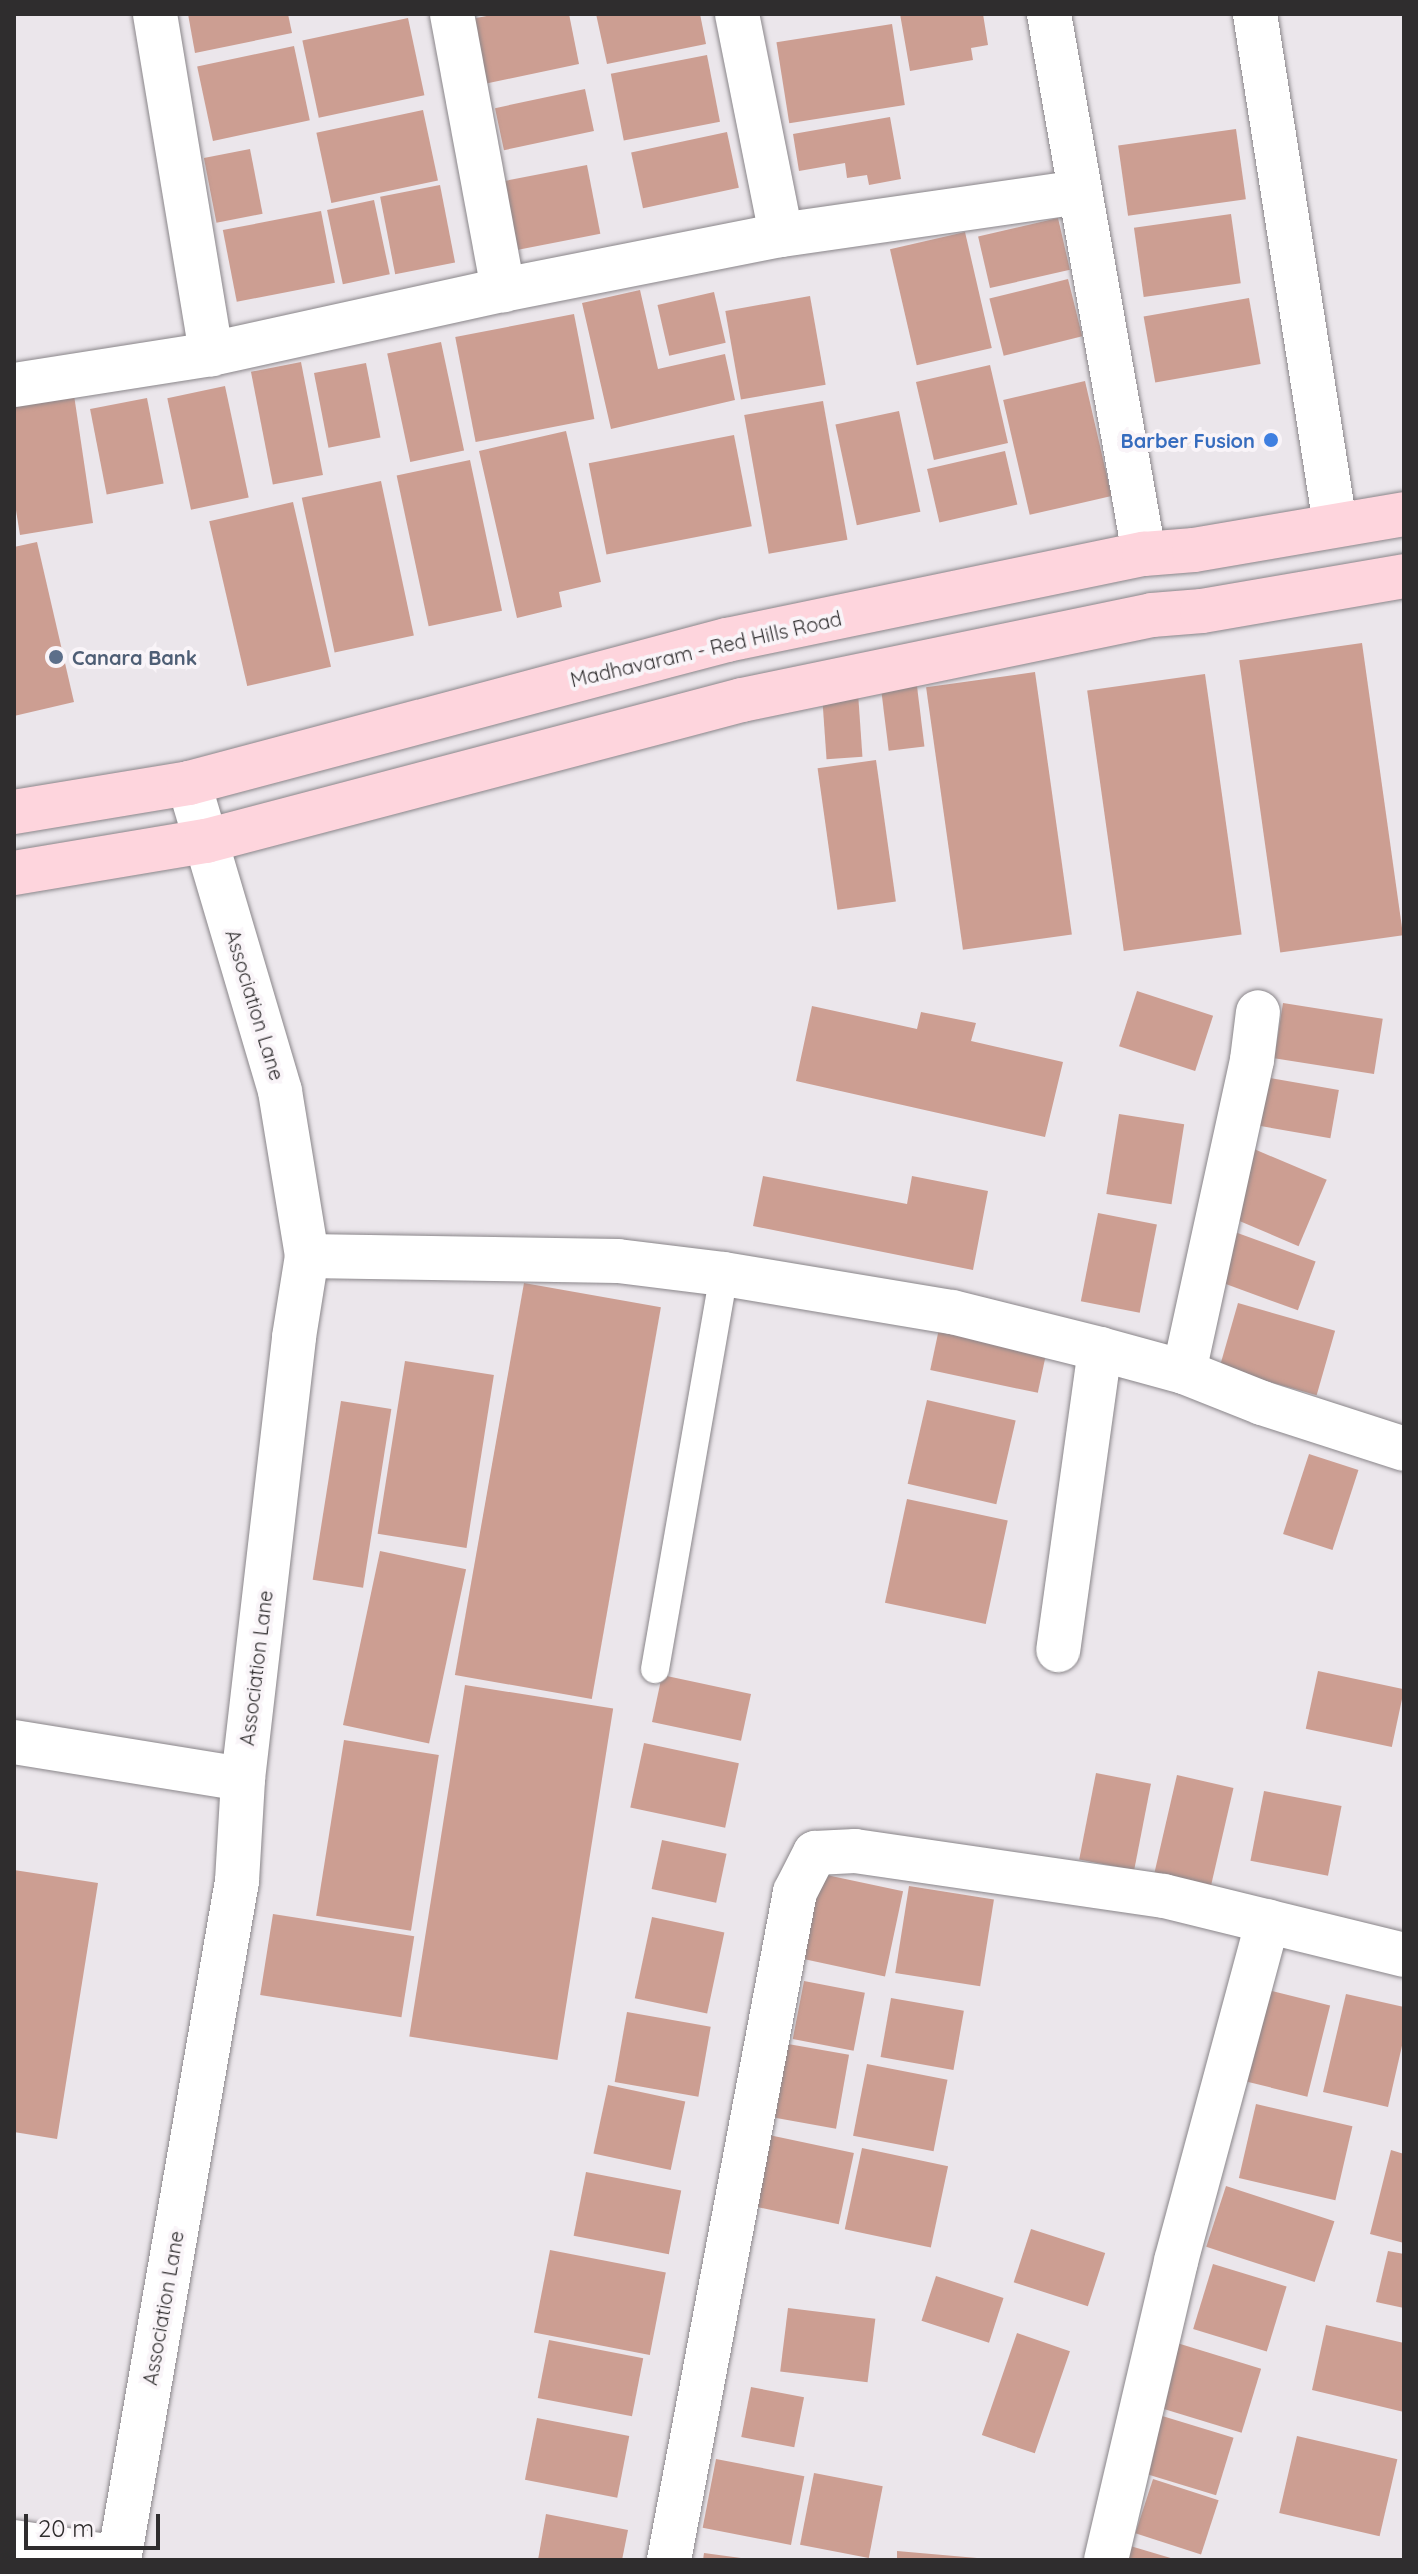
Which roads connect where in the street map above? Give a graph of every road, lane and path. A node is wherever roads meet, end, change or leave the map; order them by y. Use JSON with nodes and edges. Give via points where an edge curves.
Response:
{"nodes":[{"id":1,"x":155,"y":14,"type":"edge"},
{"id":2,"x":452,"y":14,"type":"edge"},
{"id":3,"x":737,"y":14,"type":"edge"},
{"id":4,"x":1049,"y":14,"type":"edge"},
{"id":5,"x":1255,"y":14,"type":"edge"},
{"id":6,"x":1079,"y":192,"type":"junction"},
{"id":7,"x":781,"y":235,"type":"junction"},
{"id":8,"x":503,"y":290,"type":"junction"},
{"id":9,"x":211,"y":354,"type":"junction"},
{"id":10,"x":14,"y":385,"type":"edge"},
{"id":11,"x":1404,"y":514,"type":"edge"},
{"id":12,"x":1335,"y":524,"type":"junction"},
{"id":13,"x":1144,"y":554,"type":"junction"},
{"id":14,"x":1404,"y":576,"type":"edge"},
{"id":15,"x":189,"y":783,"type":"junction"},
{"id":16,"x":14,"y":812,"type":"edge"},
{"id":17,"x":206,"y":841,"type":"junction"},
{"id":18,"x":14,"y":873,"type":"edge"},
{"id":19,"x":1258,"y":1012,"type":"dead end"},
{"id":20,"x":307,"y":1256,"type":"junction"},
{"id":21,"x":724,"y":1274,"type":"junction"},
{"id":22,"x":1100,"y":1349,"type":"junction"},
{"id":23,"x":1184,"y":1372,"type":"junction"},
{"id":24,"x":1404,"y":1449,"type":"edge"},
{"id":25,"x":1058,"y":1650,"type":"dead end"},
{"id":26,"x":655,"y":1669,"type":"dead end"},
{"id":27,"x":14,"y":1742,"type":"edge"},
{"id":28,"x":243,"y":1779,"type":"junction"},
{"id":29,"x":1268,"y":1921,"type":"junction"},
{"id":30,"x":1401,"y":1950,"type":"edge"},
{"id":31,"x":14,"y":2542,"type":"edge"},
{"id":32,"x":119,"y":2559,"type":"edge"},
{"id":33,"x":669,"y":2560,"type":"edge"},
{"id":34,"x":1106,"y":2560,"type":"edge"}],
"edges":[{"from":1,"to":9,"type":"street"},
{"from":2,"to":8,"type":"street"},
{"from":3,"to":7,"type":"street"},
{"from":4,"to":6,"type":"street"},
{"from":5,"to":12,"type":"street"},
{"from":6,"to":7,"type":"street"},
{"from":6,"to":13,"type":"street"},
{"from":7,"to":8,"type":"street"},
{"from":8,"to":9,"type":"street"},
{"from":9,"to":10,"type":"street"},
{"from":11,"to":12,"type":"main road","name":"Madhavaram - Red Hills Road"},
{"from":12,"to":13,"type":"main road","name":"Madhavaram - Red Hills Road"},
{"from":13,"to":15,"type":"main road","name":"Madhavaram - Red Hills Road","via":[[727,640]]},
{"from":14,"to":17,"type":"main road","via":[[1152,615],[742,700]]},
{"from":15,"to":16,"type":"main road","name":"Madhavaram - Red Hills Road"},
{"from":15,"to":17,"type":"street","name":"Association Lane"},
{"from":17,"to":18,"type":"main road"},
{"from":17,"to":20,"type":"street","name":"Association Lane","via":[[280,1091]]},
{"from":19,"to":23,"type":"street"},
{"from":20,"to":21,"type":"street","via":[[618,1261]]},
{"from":20,"to":28,"type":"street","name":"Association Lane"},
{"from":21,"to":22,"type":"street","via":[[952,1312]]},
{"from":21,"to":26,"type":"lane"},
{"from":22,"to":23,"type":"street"},
{"from":22,"to":25,"type":"street"},
{"from":23,"to":24,"type":"street"},
{"from":27,"to":28,"type":"street"},
{"from":28,"to":32,"type":"street","name":"Association Lane","via":[[237,1881]]},
{"from":29,"to":30,"type":"street"},
{"from":29,"to":33,"type":"street","via":[[1164,1896],[1015,1873],[855,1851],[815,1853],[795,1892]]},
{"from":29,"to":34,"type":"street","via":[[1176,2261]]},
{"from":31,"to":32,"type":"street"}]}
